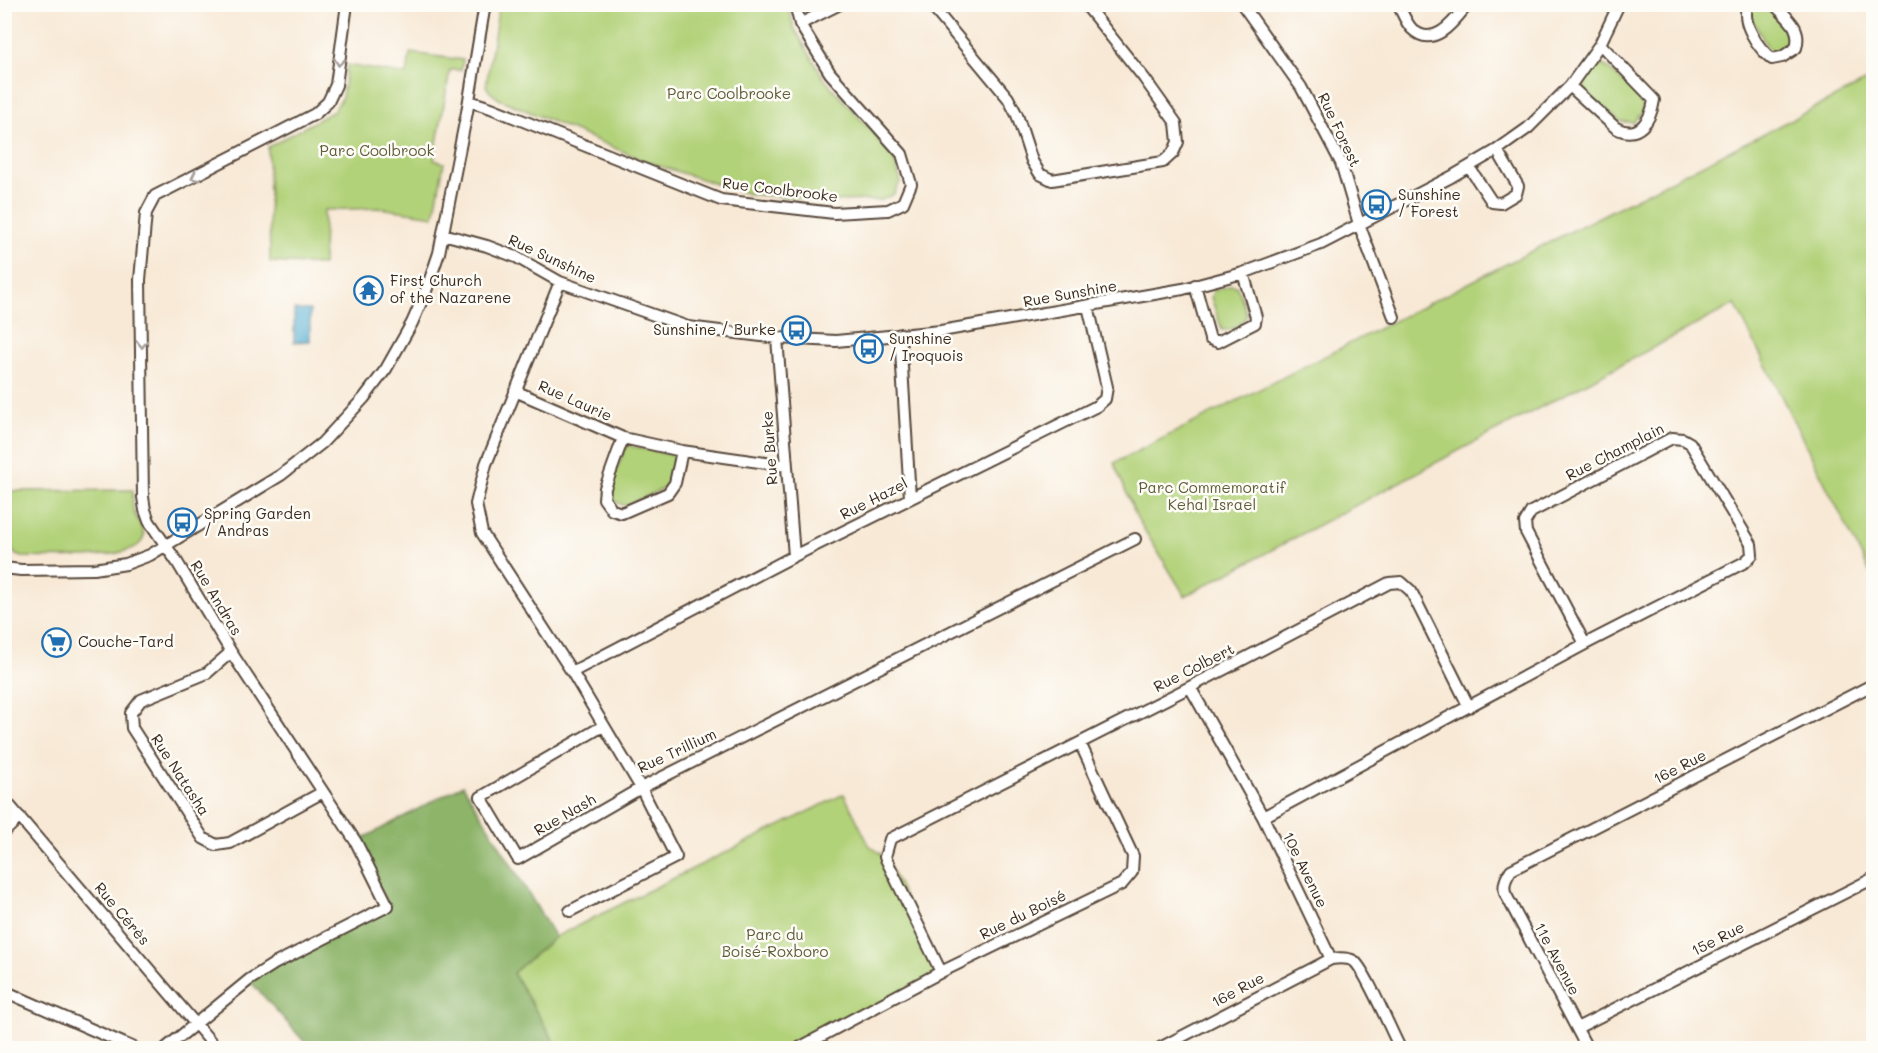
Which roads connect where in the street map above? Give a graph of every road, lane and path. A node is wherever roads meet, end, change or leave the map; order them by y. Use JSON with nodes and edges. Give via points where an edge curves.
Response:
{"nodes":[{"id":1,"x":347,"y":4,"type":"edge"},
{"id":2,"x":485,"y":4,"type":"edge"},
{"id":3,"x":795,"y":4,"type":"edge"},
{"id":4,"x":840,"y":4,"type":"edge"},
{"id":5,"x":930,"y":4,"type":"edge"},
{"id":6,"x":1085,"y":4,"type":"edge"},
{"id":7,"x":1242,"y":4,"type":"edge"},
{"id":8,"x":1398,"y":4,"type":"edge"},
{"id":9,"x":1468,"y":4,"type":"edge"},
{"id":10,"x":1619,"y":4,"type":"edge"},
{"id":11,"x":1748,"y":4,"type":"edge"},
{"id":12,"x":1774,"y":4,"type":"edge"},
{"id":13,"x":800,"y":24,"type":"junction"},
{"id":14,"x":1600,"y":44,"type":"junction"},
{"id":15,"x":1570,"y":86,"type":"junction"},
{"id":16,"x":469,"y":101,"type":"junction"},
{"id":17,"x":1497,"y":150,"type":"junction"},
{"id":18,"x":1469,"y":167,"type":"junction"},
{"id":19,"x":1359,"y":224,"type":"junction"},
{"id":20,"x":443,"y":234,"type":"junction"},
{"id":21,"x":1243,"y":273,"type":"junction"},
{"id":22,"x":560,"y":282,"type":"junction"},
{"id":23,"x":1195,"y":285,"type":"junction"},
{"id":24,"x":1088,"y":306,"type":"junction"},
{"id":25,"x":1394,"y":316,"type":"dead end"},
{"id":26,"x":900,"y":334,"type":"junction"},
{"id":27,"x":777,"y":338,"type":"junction"},
{"id":28,"x":515,"y":391,"type":"junction"},
{"id":29,"x":623,"y":438,"type":"junction"},
{"id":30,"x":682,"y":451,"type":"junction"},
{"id":31,"x":787,"y":466,"type":"junction"},
{"id":32,"x":910,"y":498,"type":"junction"},
{"id":33,"x":1135,"y":539,"type":"dead end"},
{"id":34,"x":166,"y":546,"type":"junction"},
{"id":35,"x":794,"y":556,"type":"junction"},
{"id":36,"x":4,"y":568,"type":"edge"},
{"id":37,"x":1585,"y":645,"type":"junction"},
{"id":38,"x":231,"y":652,"type":"junction"},
{"id":39,"x":572,"y":672,"type":"junction"},
{"id":40,"x":1874,"y":684,"type":"edge"},
{"id":41,"x":1190,"y":687,"type":"junction"},
{"id":42,"x":1469,"y":707,"type":"junction"},
{"id":43,"x":603,"y":726,"type":"junction"},
{"id":44,"x":1080,"y":742,"type":"junction"},
{"id":45,"x":640,"y":788,"type":"junction"},
{"id":46,"x":323,"y":792,"type":"junction"},
{"id":47,"x":4,"y":799,"type":"edge"},
{"id":48,"x":20,"y":817,"type":"junction"},
{"id":49,"x":1263,"y":817,"type":"junction"},
{"id":50,"x":4,"y":832,"type":"edge"},
{"id":51,"x":1874,"y":878,"type":"edge"},
{"id":52,"x":1505,"y":882,"type":"joint"},
{"id":53,"x":570,"y":911,"type":"dead end"},
{"id":54,"x":1331,"y":959,"type":"junction"},
{"id":55,"x":941,"y":972,"type":"junction"},
{"id":56,"x":4,"y":992,"type":"edge"},
{"id":57,"x":195,"y":1024,"type":"junction"},
{"id":58,"x":1577,"y":1028,"type":"junction"},
{"id":59,"x":134,"y":1048,"type":"edge"},
{"id":60,"x":166,"y":1048,"type":"edge"},
{"id":61,"x":216,"y":1048,"type":"edge"},
{"id":62,"x":799,"y":1048,"type":"edge"},
{"id":63,"x":1160,"y":1048,"type":"edge"},
{"id":64,"x":1400,"y":1048,"type":"edge"},
{"id":65,"x":1587,"y":1048,"type":"edge"}],
"edges":[{"from":1,"to":34,"type":"street","name":"Rue Andras","one_way":true,"via":[[336,85],[328,102],[315,114],[155,196],[146,213],[141,280],[144,505],[149,521]]},
{"from":2,"to":16,"type":"street"},
{"from":3,"to":13,"type":"street","name":"Rue Coolbrooke"},
{"from":4,"to":13,"type":"street"},
{"from":5,"to":6,"type":"street","via":[[1008,98],[1040,174],[1052,180],[1163,162],[1178,142],[1176,123]]},
{"from":7,"to":19,"type":"street","name":"Rue Forest","via":[[1301,87],[1341,163]]},
{"from":8,"to":9,"type":"street","via":[[1412,29],[1424,36],[1446,31]]},
{"from":10,"to":14,"type":"street","name":"Rue Sunshine"},
{"from":11,"to":12,"type":"street","via":[[1747,24],[1763,52],[1772,59],[1797,48],[1799,38],[1795,26]]},
{"from":13,"to":16,"type":"street","name":"Rue Coolbrooke","via":[[830,73],[902,154],[911,184],[903,203],[888,210],[834,213],[721,200]]},
{"from":14,"to":15,"type":"street","name":"Rue Sunshine"},
{"from":14,"to":15,"type":"street","via":[[1654,100],[1648,120],[1632,132],[1623,132]]},
{"from":15,"to":17,"type":"street","name":"Rue Sunshine","via":[[1528,128]]},
{"from":16,"to":20,"type":"street"},
{"from":17,"to":18,"type":"street","name":"Rue Sunshine"},
{"from":17,"to":18,"type":"street","via":[[1518,186],[1516,194],[1501,203],[1492,202]]},
{"from":18,"to":19,"type":"street","name":"Rue Sunshine"},
{"from":19,"to":21,"type":"street","name":"Rue Sunshine","via":[[1321,244]]},
{"from":19,"to":25,"type":"street","name":"Rue Forest"},
{"from":20,"to":22,"type":"street","name":"Rue Sunshine","via":[[516,257]]},
{"from":20,"to":34,"type":"street","via":[[426,291],[405,336],[355,409],[322,443],[281,475]]},
{"from":21,"to":23,"type":"street","name":"Rue Sunshine"},
{"from":21,"to":23,"type":"street","via":[[1255,323],[1218,342],[1210,339]]},
{"from":22,"to":27,"type":"street","name":"Rue Sunshine","via":[[688,327]]},
{"from":22,"to":28,"type":"street","name":"Rue Trillium"},
{"from":23,"to":24,"type":"street","name":"Rue Sunshine"},
{"from":24,"to":26,"type":"street","name":"Rue Sunshine","via":[[941,331]]},
{"from":24,"to":32,"type":"street","name":"Rue Hazel","via":[[1107,387],[1105,399]]},
{"from":26,"to":27,"type":"street","name":"Rue Sunshine","via":[[836,341]]},
{"from":26,"to":32,"type":"street"},
{"from":27,"to":31,"type":"street","name":"Rue Burke"},
{"from":28,"to":29,"type":"street","name":"Rue Laurie"},
{"from":28,"to":39,"type":"street","name":"Rue Trillium","via":[[486,464],[476,504],[482,532]]},
{"from":29,"to":30,"type":"street","name":"Rue Laurie"},
{"from":29,"to":30,"type":"street","name":"Rue Laurie","via":[[604,499],[612,510],[622,513],[668,493],[675,483]]},
{"from":30,"to":31,"type":"street","name":"Rue Laurie"},
{"from":31,"to":35,"type":"street","name":"Rue Burke"},
{"from":32,"to":35,"type":"street","name":"Rue Hazel"},
{"from":33,"to":45,"type":"street","name":"Rue Trillium"},
{"from":34,"to":36,"type":"street","via":[[134,561],[101,569]]},
{"from":34,"to":38,"type":"street","name":"Rue Andras"},
{"from":35,"to":39,"type":"street","name":"Rue Hazel"},
{"from":37,"to":37,"type":"street","name":"Rue Champlain","via":[[1752,555],[1751,544],[1690,443],[1683,439],[1672,438],[1561,496],[1531,513],[1525,522],[1526,532]]},
{"from":37,"to":42,"type":"street","name":"Rue Champlain"},
{"from":38,"to":46,"type":"street","name":"Rue Andras"},
{"from":38,"to":46,"type":"street","name":"Rue Natasha","via":[[207,673],[141,700],[131,713],[132,728],[203,838],[216,845],[230,843]]},
{"from":39,"to":43,"type":"street","name":"Rue Trillium"},
{"from":40,"to":52,"type":"street","name":"16e Rue","via":[[1511,870]]},
{"from":41,"to":42,"type":"street","name":"Rue Colbert","via":[[1389,583],[1401,582],[1411,591]]},
{"from":41,"to":44,"type":"street","name":"Rue Colbert"},
{"from":41,"to":49,"type":"street","name":"10e Avenue"},
{"from":42,"to":49,"type":"street","name":"Rue Champlain"},
{"from":43,"to":45,"type":"street","name":"Rue Trillium"},
{"from":43,"to":45,"type":"street","name":"Rue Nash","via":[[481,796],[518,859]]},
{"from":44,"to":55,"type":"street","name":"Rue du Boisé","via":[[1133,856],[1132,872],[1122,884]]},
{"from":44,"to":55,"type":"street","name":"Rue Colbert","via":[[890,839],[885,857]]},
{"from":45,"to":53,"type":"street","via":[[676,856]]},
{"from":46,"to":57,"type":"street","name":"Rue Andras","via":[[356,842],[388,906],[274,964]]},
{"from":47,"to":48,"type":"street","name":"Rue Cérès"},
{"from":48,"to":50,"type":"street"},
{"from":48,"to":57,"type":"street","name":"Rue Cérès"},
{"from":49,"to":54,"type":"street","name":"10e Avenue"},
{"from":51,"to":58,"type":"street","name":"15e Rue"},
{"from":52,"to":58,"type":"street","name":"11e Avenue","via":[[1505,893]]},
{"from":54,"to":63,"type":"street","name":"16e Rue"},
{"from":54,"to":64,"type":"street","via":[[1354,961]]},
{"from":55,"to":62,"type":"street","name":"Rue du Boisé"},
{"from":56,"to":59,"type":"street"},
{"from":57,"to":60,"type":"street","name":"Rue Andras"},
{"from":57,"to":61,"type":"street","name":"Rue Cérès"},
{"from":58,"to":65,"type":"street","name":"11e Avenue"}]}
